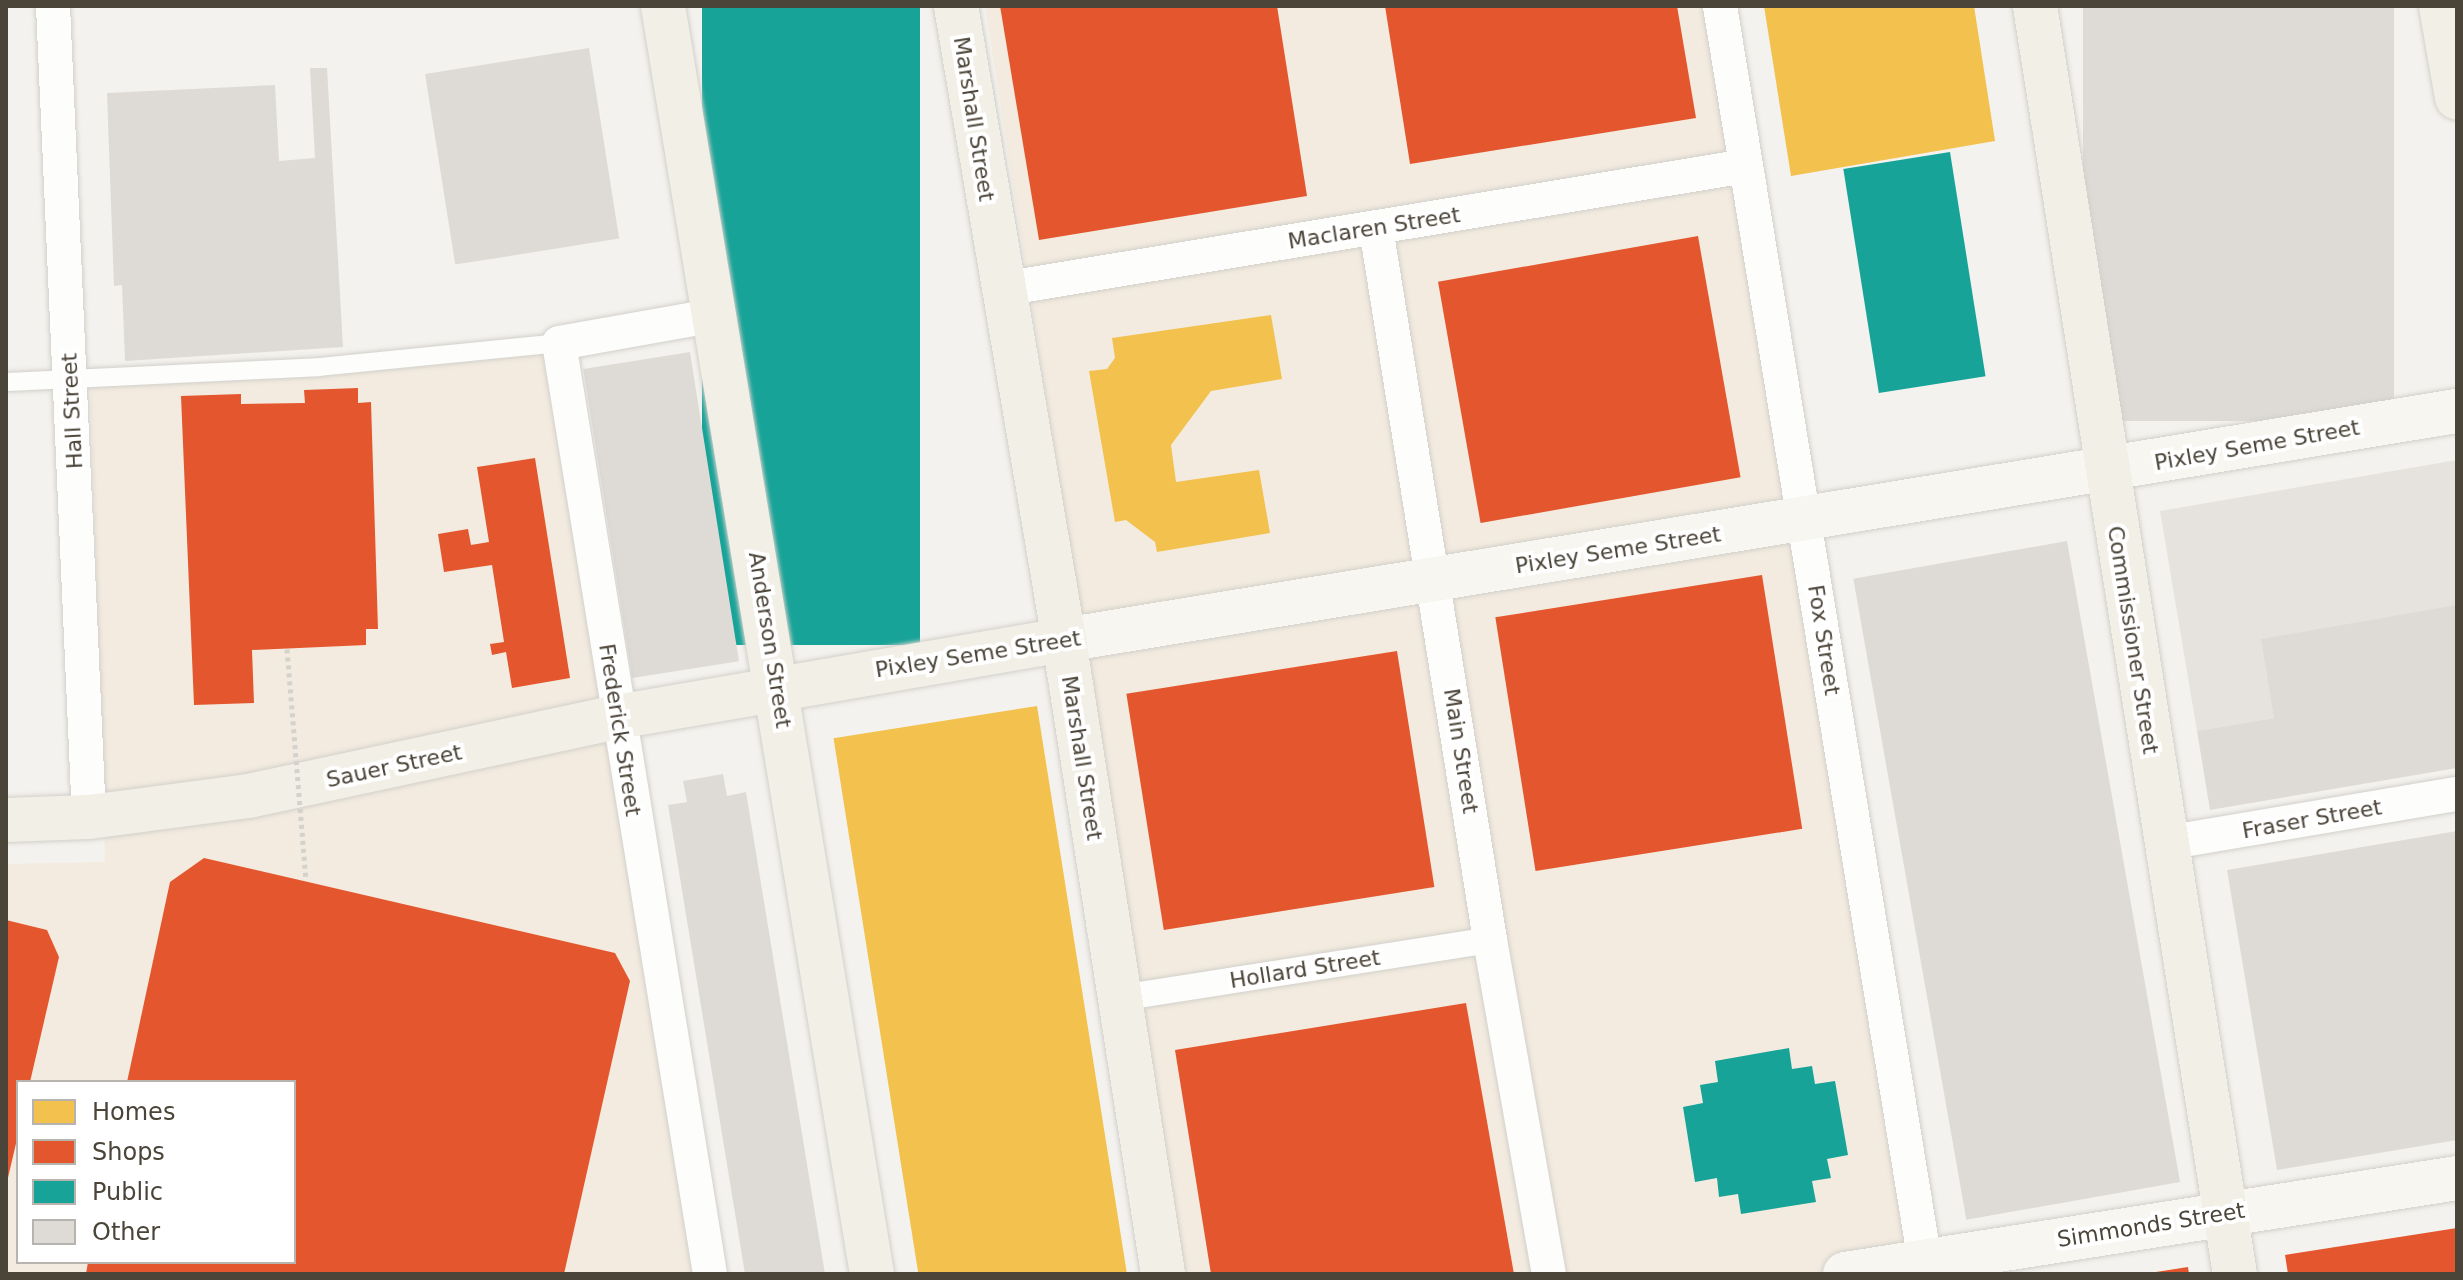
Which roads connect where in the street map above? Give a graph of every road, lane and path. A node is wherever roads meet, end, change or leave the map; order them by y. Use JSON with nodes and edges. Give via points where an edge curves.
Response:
{"nodes":[{"id":1,"x":53,"y":6,"type":"edge"},
{"id":2,"x":663,"y":6,"type":"edge"},
{"id":3,"x":956,"y":6,"type":"edge"},
{"id":4,"x":1720,"y":6,"type":"edge"},
{"id":5,"x":2035,"y":6,"type":"edge"},
{"id":6,"x":2441,"y":6,"type":"edge"},
{"id":7,"x":2457,"y":98,"type":"edge"},
{"id":8,"x":1746,"y":166,"type":"junction"},
{"id":9,"x":1376,"y":228,"type":"junction"},
{"id":10,"x":1002,"y":289,"type":"junction"},
{"id":11,"x":716,"y":315,"type":"junction"},
{"id":12,"x":559,"y":343,"type":"junction"},
{"id":13,"x":71,"y":380,"type":"junction"},
{"id":14,"x":6,"y":382,"type":"edge"},
{"id":15,"x":2457,"y":411,"type":"edge"},
{"id":16,"x":2105,"y":470,"type":"junction"},
{"id":17,"x":1805,"y":520,"type":"junction"},
{"id":18,"x":1435,"y":581,"type":"junction"},
{"id":19,"x":1064,"y":640,"type":"junction"},
{"id":20,"x":287,"y":649,"type":"dead end"},
{"id":21,"x":778,"y":686,"type":"junction"},
{"id":22,"x":617,"y":717,"type":"junction"},
{"id":23,"x":2457,"y":794,"type":"edge"},
{"id":24,"x":89,"y":817,"type":"junction"},
{"id":25,"x":6,"y":820,"type":"edge"},
{"id":26,"x":2166,"y":843,"type":"junction"},
{"id":27,"x":306,"y":880,"type":"dead end"},
{"id":28,"x":1490,"y":940,"type":"junction"},
{"id":29,"x":1120,"y":998,"type":"junction"},
{"id":30,"x":2457,"y":1178,"type":"edge"},
{"id":31,"x":2225,"y":1212,"type":"junction"},
{"id":32,"x":1926,"y":1268,"type":"edge"},
{"id":33,"x":710,"y":1274,"type":"edge"},
{"id":34,"x":872,"y":1274,"type":"edge"},
{"id":35,"x":1163,"y":1274,"type":"edge"},
{"id":36,"x":1549,"y":1274,"type":"edge"},
{"id":37,"x":1845,"y":1274,"type":"edge"},
{"id":38,"x":2235,"y":1274,"type":"edge"}],
"edges":[{"from":1,"to":13,"type":"street","name":"Hall Street"},
{"from":2,"to":11,"type":"main road","name":"Anderson Street"},
{"from":3,"to":10,"type":"main road","name":"Marshall Street"},
{"from":4,"to":8,"type":"street","name":"Fox Street"},
{"from":5,"to":16,"type":"main road","name":"Commissioner Street"},
{"from":6,"to":7,"type":"main road"},
{"from":8,"to":9,"type":"street","name":"Maclaren Street"},
{"from":8,"to":17,"type":"street","name":"Fox Street"},
{"from":9,"to":10,"type":"street","name":"Maclaren Street"},
{"from":9,"to":18,"type":"street","name":"Main Street"},
{"from":10,"to":19,"type":"main road","name":"Marshall Street"},
{"from":11,"to":12,"type":"street"},
{"from":11,"to":21,"type":"main road","name":"Anderson Street"},
{"from":12,"to":13,"type":"lane","via":[[319,367]]},
{"from":12,"to":22,"type":"street","name":"Frederick Street"},
{"from":13,"to":14,"type":"lane"},
{"from":13,"to":24,"type":"street","name":"Hall Street"},
{"from":15,"to":16,"type":"main road","name":"Pixley Seme Street"},
{"from":16,"to":17,"type":"main road","name":"Pixley Seme Street"},
{"from":16,"to":26,"type":"main road","name":"Commissioner Street"},
{"from":17,"to":18,"type":"main road","name":"Pixley Seme Street"},
{"from":17,"to":32,"type":"street","name":"Fox Street"},
{"from":18,"to":19,"type":"main road","name":"Pixley Seme Street"},
{"from":18,"to":28,"type":"street","name":"Main Street"},
{"from":19,"to":21,"type":"main road","name":"Pixley Seme Street"},
{"from":19,"to":29,"type":"main road","name":"Marshall Street"},
{"from":20,"to":27,"type":"path","bridge":true},
{"from":21,"to":22,"type":"main road","name":"Sauer Street"},
{"from":21,"to":34,"type":"main road","name":"Anderson Street"},
{"from":22,"to":24,"type":"main road","name":"Sauer Street","via":[[249,796]]},
{"from":22,"to":33,"type":"street","name":"Frederick Street"},
{"from":23,"to":26,"type":"street","name":"Fraser Street"},
{"from":24,"to":25,"type":"main road","name":"Sauer Street"},
{"from":26,"to":31,"type":"main road","name":"Commissioner Street"},
{"from":28,"to":29,"type":"street","name":"Hollard Street"},
{"from":28,"to":36,"type":"street","name":"Main Street"},
{"from":29,"to":35,"type":"main road","name":"Marshall Street"},
{"from":30,"to":31,"type":"main road","name":"Simmonds Street"},
{"from":31,"to":32,"type":"main road","name":"Simmonds Street"},
{"from":31,"to":38,"type":"main road","name":"Commissioner Street"},
{"from":32,"to":37,"type":"main road","name":"Simmonds Street"}]}
